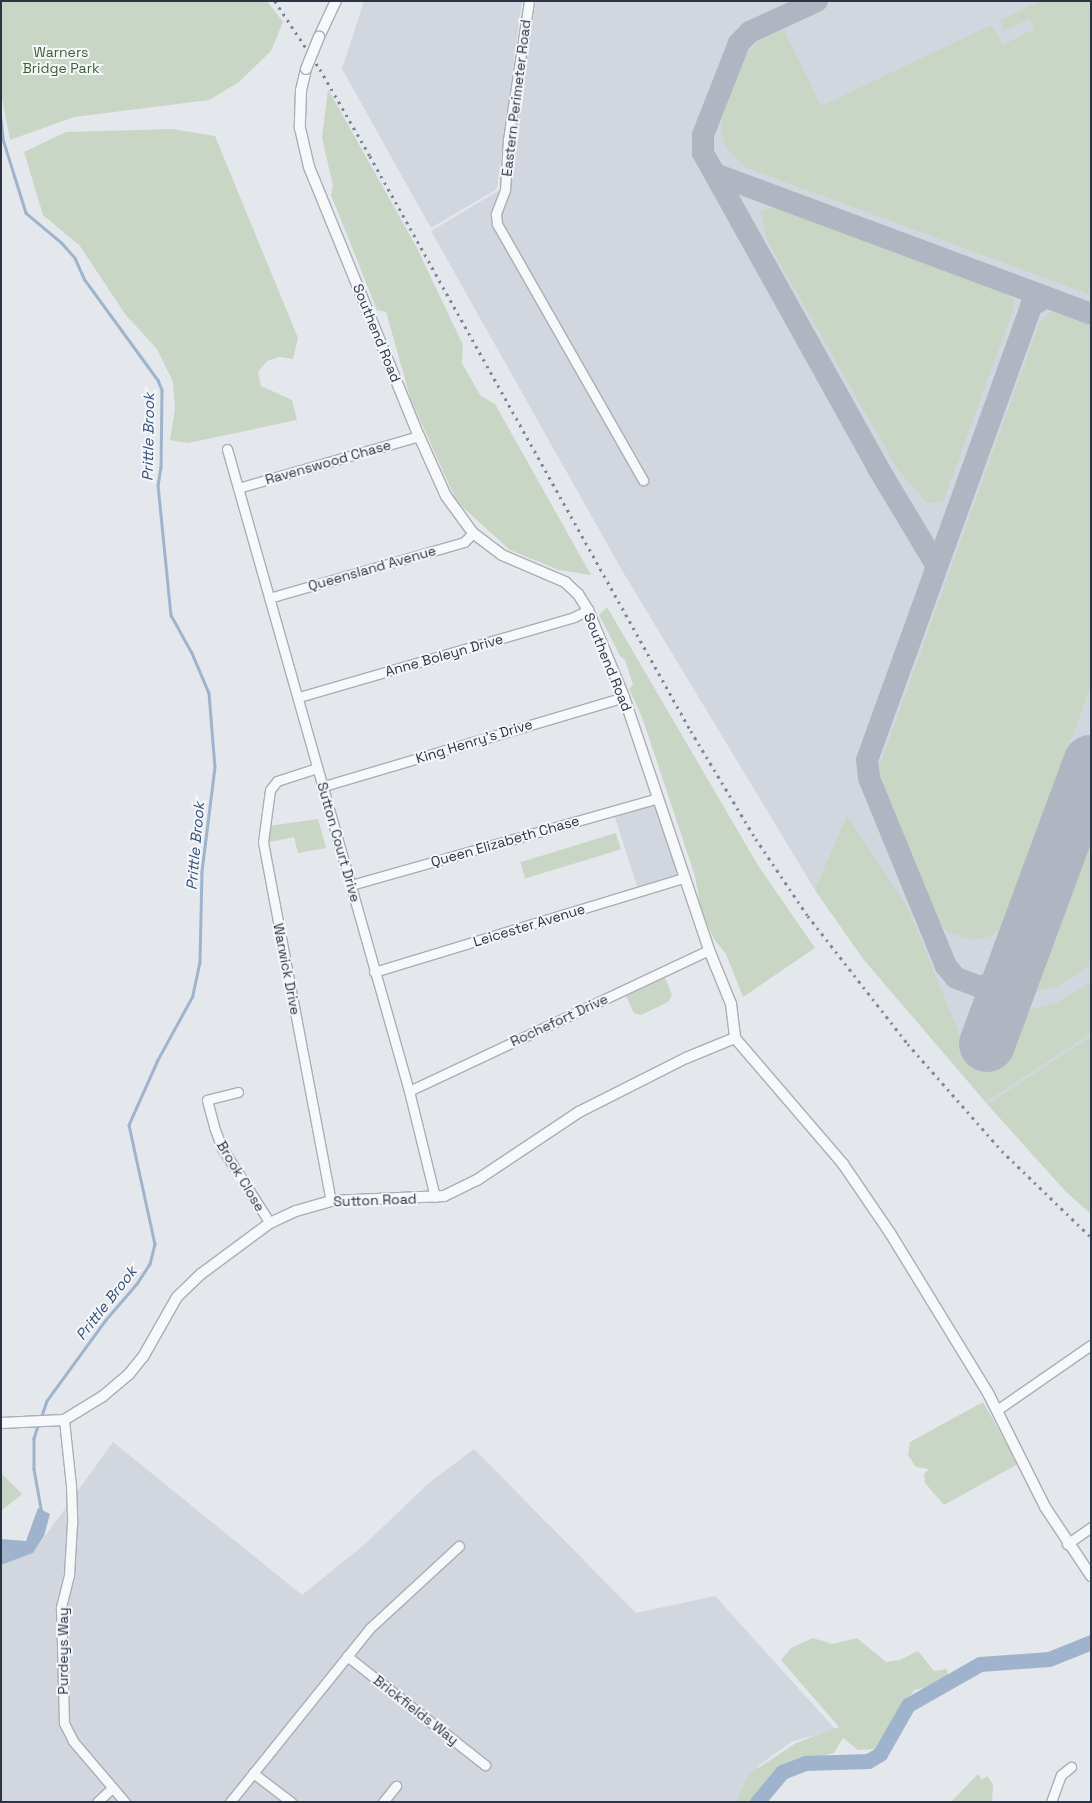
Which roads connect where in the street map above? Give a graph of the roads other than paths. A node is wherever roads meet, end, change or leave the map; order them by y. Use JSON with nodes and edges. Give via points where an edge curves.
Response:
{"nodes":[{"id":1,"x":336,"y":1,"type":"edge"},
{"id":2,"x":529,"y":1,"type":"edge"},
{"id":3,"x":419,"y":436,"type":"junction"},
{"id":4,"x":227,"y":449,"type":"dead end"},
{"id":5,"x":643,"y":480,"type":"dead end"},
{"id":6,"x":238,"y":488,"type":"junction"},
{"id":7,"x":473,"y":533,"type":"junction"},
{"id":8,"x":269,"y":598,"type":"junction"},
{"id":9,"x":588,"y":610,"type":"junction"},
{"id":10,"x":299,"y":697,"type":"junction"},
{"id":11,"x":624,"y":697,"type":"junction"},
{"id":12,"x":317,"y":768,"type":"junction"},
{"id":13,"x":324,"y":786,"type":"junction"},
{"id":14,"x":658,"y":798,"type":"junction"},
{"id":15,"x":684,"y":878,"type":"junction"},
{"id":16,"x":351,"y":885,"type":"junction"},
{"id":17,"x":709,"y":950,"type":"junction"},
{"id":18,"x":374,"y":972,"type":"junction"},
{"id":19,"x":735,"y":1038,"type":"junction"},
{"id":20,"x":409,"y":1091,"type":"junction"},
{"id":21,"x":238,"y":1092,"type":"dead end"},
{"id":22,"x":435,"y":1197,"type":"junction"},
{"id":23,"x":331,"y":1201,"type":"junction"},
{"id":24,"x":270,"y":1223,"type":"junction"},
{"id":25,"x":1091,"y":1344,"type":"edge"},
{"id":26,"x":997,"y":1410,"type":"junction"},
{"id":27,"x":64,"y":1420,"type":"junction"},
{"id":28,"x":1,"y":1423,"type":"edge"},
{"id":29,"x":1091,"y":1527,"type":"edge"},
{"id":30,"x":1066,"y":1544,"type":"junction"},
{"id":31,"x":459,"y":1546,"type":"dead end"},
{"id":32,"x":1091,"y":1576,"type":"edge"},
{"id":33,"x":347,"y":1656,"type":"junction"},
{"id":34,"x":485,"y":1764,"type":"dead end"},
{"id":35,"x":1071,"y":1767,"type":"dead end"},
{"id":36,"x":253,"y":1773,"type":"junction"},
{"id":37,"x":396,"y":1786,"type":"dead end"},
{"id":38,"x":112,"y":1788,"type":"junction"},
{"id":39,"x":96,"y":1802,"type":"edge"},
{"id":40,"x":125,"y":1802,"type":"edge"},
{"id":41,"x":230,"y":1802,"type":"edge"},
{"id":42,"x":291,"y":1802,"type":"edge"},
{"id":43,"x":383,"y":1802,"type":"edge"},
{"id":44,"x":1051,"y":1802,"type":"edge"}],
"edges":[{"from":1,"to":3,"type":"street","name":"Southend Road","bridge":true,"via":[[306,69],[301,91],[300,128],[309,167]]},
{"from":2,"to":5,"type":"street","name":"Eastern Perimeter Road","via":[[508,140],[504,194],[496,217],[500,234]]},
{"from":3,"to":6,"type":"street","name":"Ravenswood Chase"},
{"from":3,"to":7,"type":"street","name":"Southend Road","via":[[446,496]]},
{"from":4,"to":6,"type":"street","name":"Sutton Court Drive"},
{"from":6,"to":8,"type":"street","name":"Sutton Court Drive"},
{"from":7,"to":8,"type":"street","name":"Queensland Avenue","via":[[464,542]]},
{"from":7,"to":9,"type":"street","name":"Southend Road","via":[[502,555],[565,582]]},
{"from":8,"to":10,"type":"street","name":"Sutton Court Drive"},
{"from":9,"to":10,"type":"street","name":"Anne Boleyn Drive","via":[[574,618]]},
{"from":9,"to":11,"type":"street","name":"Southend Road"},
{"from":10,"to":12,"type":"street","name":"Sutton Court Drive"},
{"from":11,"to":13,"type":"street","name":"King Henry's Drive"},
{"from":11,"to":14,"type":"street","name":"Southend Road"},
{"from":12,"to":13,"type":"street","name":"Sutton Court Drive"},
{"from":12,"to":23,"type":"street","name":"Warwick Drive","via":[[277,781],[270,790],[263,842]]},
{"from":13,"to":16,"type":"street","name":"Sutton Court Drive"},
{"from":14,"to":15,"type":"street","name":"Southend Road"},
{"from":14,"to":16,"type":"street","name":"Queen Elizabeth Chase"},
{"from":15,"to":17,"type":"street","name":"Southend Road"},
{"from":15,"to":18,"type":"street","name":"Leicester Avenue"},
{"from":16,"to":18,"type":"street","name":"Sutton Court Drive"},
{"from":17,"to":19,"type":"street","name":"Southend Road","via":[[731,1004]]},
{"from":17,"to":20,"type":"street","name":"Rochefort Drive"},
{"from":18,"to":20,"type":"street","name":"Sutton Court Drive"},
{"from":19,"to":22,"type":"street","name":"Sutton Road","via":[[686,1058],[579,1112],[477,1180],[457,1191]]},
{"from":19,"to":26,"type":"street","via":[[843,1164],[931,1296]]},
{"from":20,"to":22,"type":"street","name":"Sutton Court Drive"},
{"from":21,"to":24,"type":"street","name":"Brook Close","via":[[207,1100],[222,1148]]},
{"from":22,"to":23,"type":"street","name":"Sutton Road"},
{"from":23,"to":24,"type":"street","name":"Sutton Road"},
{"from":24,"to":27,"type":"street","name":"Sutton Road","via":[[201,1274],[177,1297],[143,1357],[129,1374]]},
{"from":25,"to":26,"type":"street"},
{"from":26,"to":30,"type":"street"},
{"from":27,"to":28,"type":"street"},
{"from":27,"to":38,"type":"street","name":"Purdeys Way","via":[[72,1485],[72,1523],[69,1575],[61,1608],[64,1723],[73,1741]]},
{"from":29,"to":30,"type":"street"},
{"from":30,"to":32,"type":"street"},
{"from":31,"to":33,"type":"street","via":[[370,1628]]},
{"from":33,"to":34,"type":"street","name":"Brickfields Way"},
{"from":33,"to":36,"type":"street"},
{"from":35,"to":44,"type":"street","via":[[1061,1774]]},
{"from":36,"to":41,"type":"street"},
{"from":36,"to":42,"type":"street"},
{"from":37,"to":43,"type":"street"},
{"from":38,"to":39,"type":"street"},
{"from":38,"to":40,"type":"street","name":"Purdeys Way"}]}
